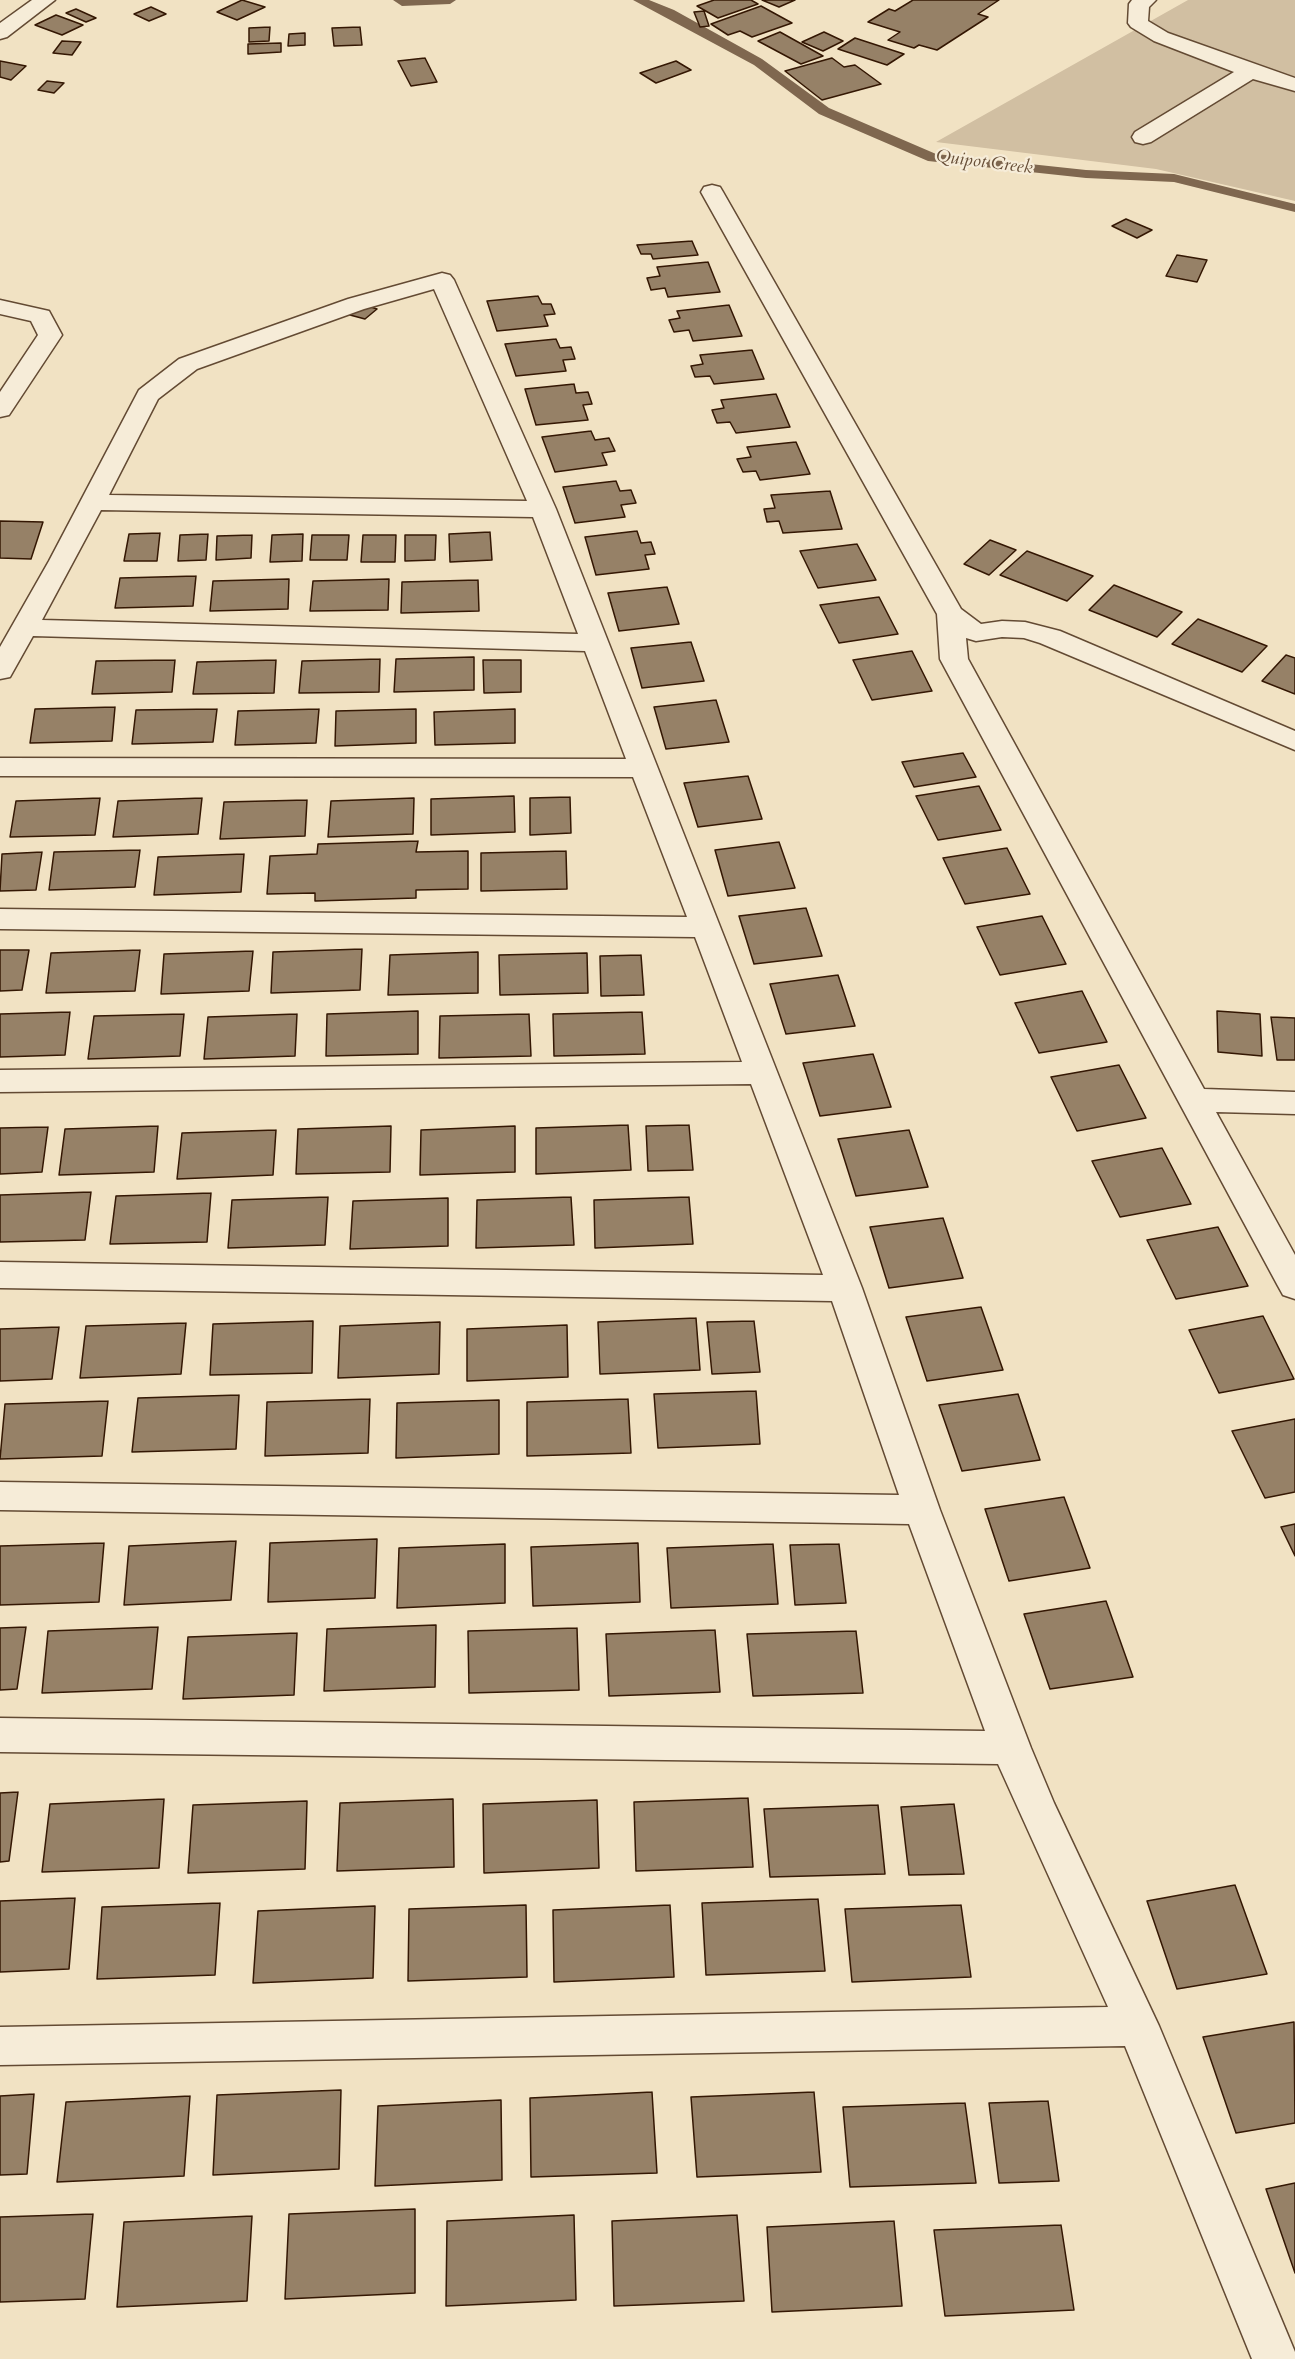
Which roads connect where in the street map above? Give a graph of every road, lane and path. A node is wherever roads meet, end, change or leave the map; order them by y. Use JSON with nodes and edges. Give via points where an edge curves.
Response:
{"nodes":[{"id":1,"x":45,"y":0,"type":"edge"},
{"id":2,"x":1146,"y":0,"type":"edge"},
{"id":3,"x":0,"y":33,"type":"edge"},
{"id":4,"x":1251,"y":71,"type":"junction"},
{"id":5,"x":1295,"y":85,"type":"edge"},
{"id":6,"x":1143,"y":137,"type":"dead end"},
{"id":7,"x":712,"y":192,"type":"dead end"},
{"id":8,"x":0,"y":307,"type":"edge"},
{"id":9,"x":0,"y":410,"type":"edge"},
{"id":10,"x":92,"y":502,"type":"junction"},
{"id":11,"x":543,"y":509,"type":"junction"},
{"id":12,"x":950,"y":614,"type":"junction"},
{"id":13,"x":26,"y":628,"type":"junction"},
{"id":14,"x":595,"y":643,"type":"junction"},
{"id":15,"x":0,"y":671,"type":"edge"},
{"id":16,"x":1295,"y":741,"type":"edge"},
{"id":17,"x":0,"y":767,"type":"edge"},
{"id":18,"x":644,"y":768,"type":"junction"},
{"id":19,"x":0,"y":919,"type":"edge"},
{"id":20,"x":706,"y":927,"type":"junction"},
{"id":21,"x":762,"y":1073,"type":"junction"},
{"id":22,"x":0,"y":1081,"type":"edge"},
{"id":23,"x":1194,"y":1100,"type":"junction"},
{"id":24,"x":1295,"y":1103,"type":"edge"},
{"id":25,"x":0,"y":1275,"type":"edge"},
{"id":26,"x":1295,"y":1286,"type":"edge"},
{"id":27,"x":845,"y":1288,"type":"junction"},
{"id":28,"x":0,"y":1496,"type":"edge"},
{"id":29,"x":922,"y":1510,"type":"junction"},
{"id":30,"x":0,"y":1735,"type":"edge"},
{"id":31,"x":1011,"y":1748,"type":"junction"},
{"id":32,"x":1138,"y":2026,"type":"junction"},
{"id":33,"x":0,"y":2046,"type":"edge"},
{"id":34,"x":1275,"y":2359,"type":"edge"}],
"edges":[{"from":1,"to":3,"type":"street"},
{"from":2,"to":4,"type":"street","via":[[1139,4],[1137,23],[1161,37]]},
{"from":4,"to":5,"type":"street"},
{"from":4,"to":6,"type":"street"},
{"from":7,"to":12,"type":"street"},
{"from":8,"to":9,"type":"street","via":[[41,316],[50,335]]},
{"from":10,"to":11,"type":"street"},
{"from":10,"to":11,"type":"street","via":[[148,395],[188,364],[356,304],[442,280]]},
{"from":10,"to":13,"type":"street"},
{"from":11,"to":14,"type":"street"},
{"from":12,"to":16,"type":"street","via":[[976,633],[1025,630],[1050,637]]},
{"from":12,"to":23,"type":"street","via":[[954,658]]},
{"from":13,"to":14,"type":"street"},
{"from":13,"to":15,"type":"street"},
{"from":14,"to":18,"type":"street"},
{"from":17,"to":18,"type":"street"},
{"from":18,"to":20,"type":"street"},
{"from":19,"to":20,"type":"street"},
{"from":20,"to":21,"type":"street"},
{"from":21,"to":22,"type":"street"},
{"from":21,"to":27,"type":"street"},
{"from":23,"to":24,"type":"street"},
{"from":23,"to":26,"type":"street"},
{"from":25,"to":27,"type":"street"},
{"from":27,"to":29,"type":"street"},
{"from":28,"to":29,"type":"street"},
{"from":29,"to":31,"type":"street"},
{"from":30,"to":31,"type":"street"},
{"from":31,"to":32,"type":"street"},
{"from":32,"to":33,"type":"street"},
{"from":32,"to":34,"type":"street"}]}
